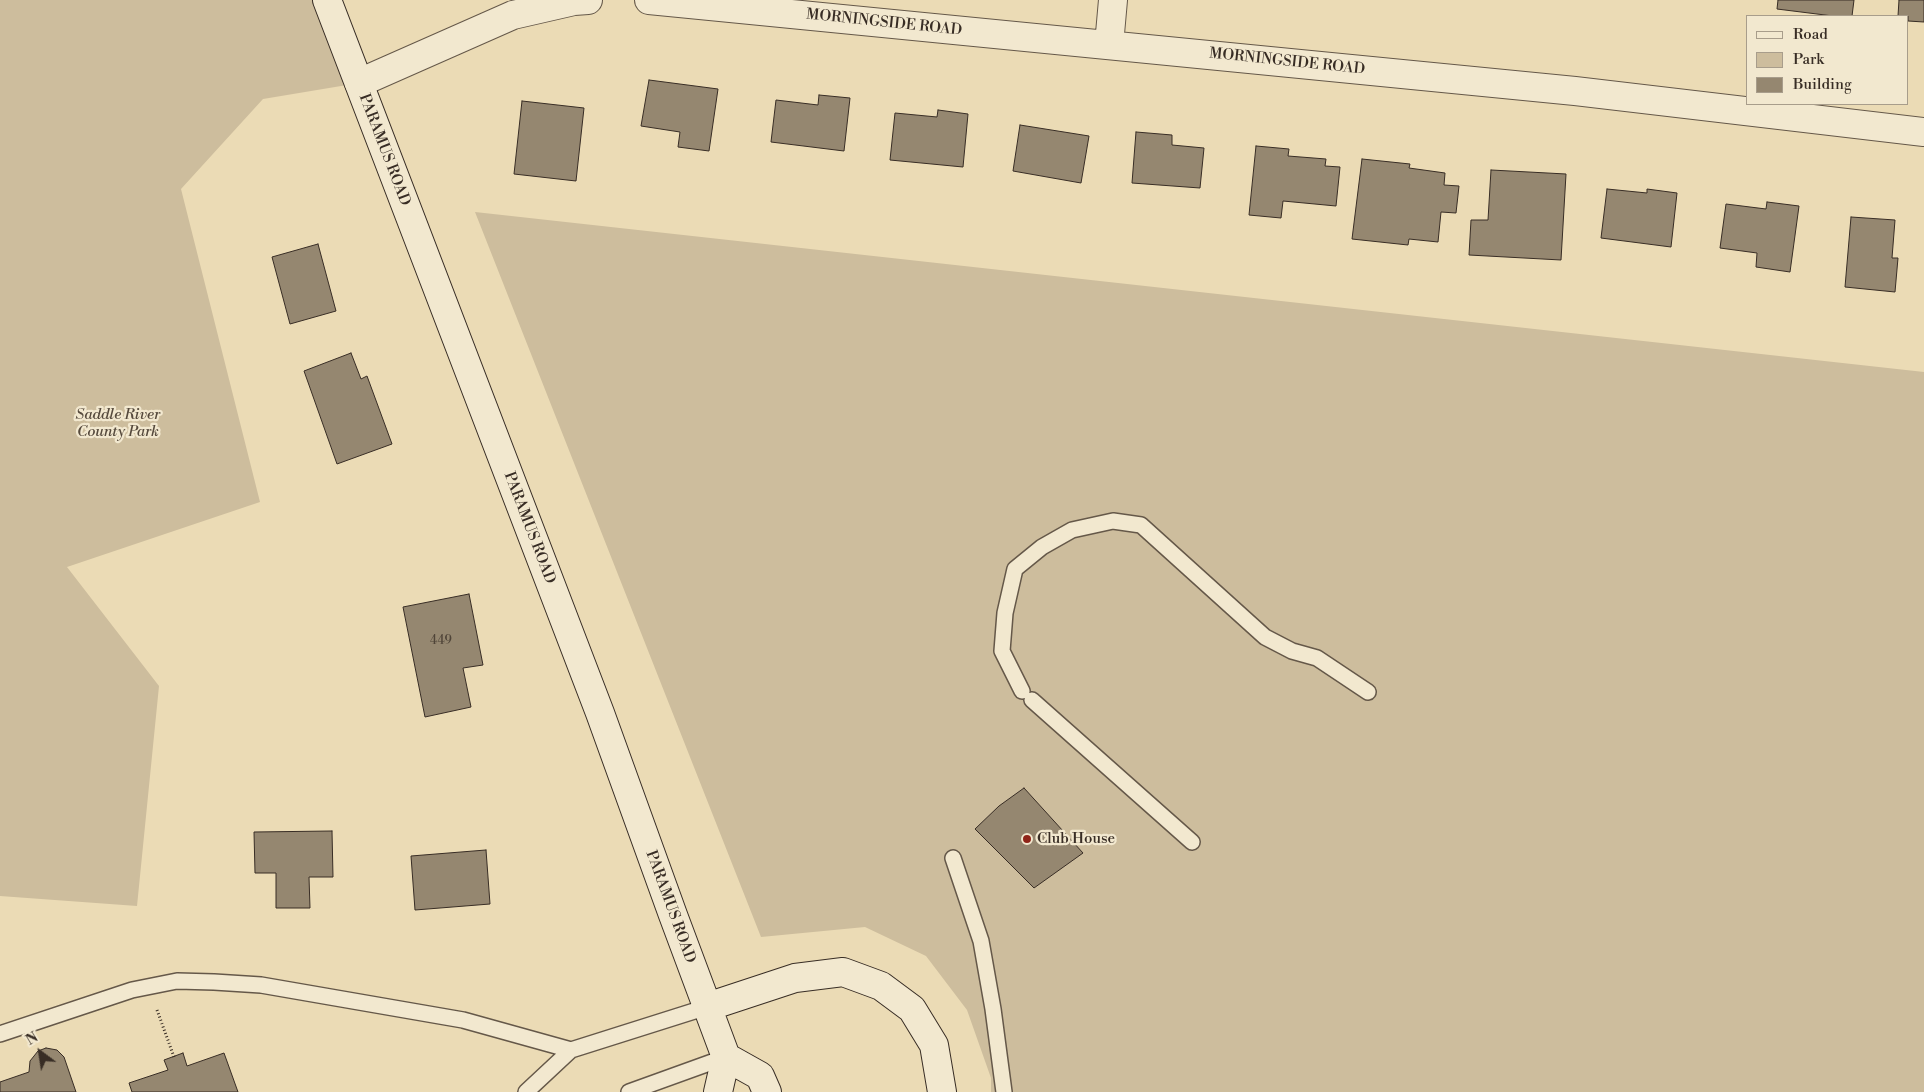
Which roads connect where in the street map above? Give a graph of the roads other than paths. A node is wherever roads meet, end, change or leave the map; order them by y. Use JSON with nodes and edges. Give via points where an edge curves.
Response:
{"nodes":[{"id":1,"x":327,"y":0,"type":"edge"},
{"id":2,"x":588,"y":0,"type":"edge"},
{"id":3,"x":649,"y":0,"type":"edge"},
{"id":4,"x":1113,"y":0,"type":"edge"},
{"id":5,"x":1109,"y":45,"type":"junction"},
{"id":6,"x":358,"y":83,"type":"junction"},
{"id":7,"x":1924,"y":132,"type":"edge"},
{"id":8,"x":1368,"y":692,"type":"dead end"},
{"id":9,"x":1192,"y":842,"type":"dead end"},
{"id":10,"x":953,"y":858,"type":"dead end"},
{"id":11,"x":707,"y":1007,"type":"junction"},
{"id":12,"x":0,"y":1034,"type":"edge"},
{"id":13,"x":571,"y":1050,"type":"junction"},
{"id":14,"x":726,"y":1057,"type":"junction"},
{"id":15,"x":534,"y":1090,"type":"edge"},
{"id":16,"x":629,"y":1092,"type":"edge"},
{"id":17,"x":718,"y":1092,"type":"edge"},
{"id":18,"x":767,"y":1092,"type":"edge"},
{"id":19,"x":942,"y":1092,"type":"edge"},
{"id":20,"x":1004,"y":1092,"type":"edge"}],
"edges":[{"from":1,"to":6,"type":"street","name":"PARAMUS ROAD"},
{"from":2,"to":6,"type":"street","via":[[513,15]]},
{"from":3,"to":5,"type":"street","name":"MORNINGSIDE ROAD"},
{"from":4,"to":5,"type":"street"},
{"from":5,"to":7,"type":"street","name":"MORNINGSIDE ROAD","via":[[1575,91]]},
{"from":6,"to":11,"type":"street","name":"PARAMUS ROAD","via":[[600,713]]},
{"from":8,"to":9,"type":"lane","via":[[1317,658],[1292,651],[1265,637],[1141,525],[1113,521],[1072,530],[1042,547],[1015,569],[1005,613],[1002,650],[1027,695]]},
{"from":10,"to":20,"type":"lane","via":[[981,941]]},
{"from":11,"to":13,"type":"lane"},
{"from":11,"to":14,"type":"street","name":"PARAMUS ROAD"},
{"from":11,"to":19,"type":"street","via":[[795,978],[843,972],[881,986],[912,1009],[934,1045]]},
{"from":12,"to":13,"type":"lane","via":[[132,990],[177,981],[214,982],[261,985],[463,1020]]},
{"from":13,"to":15,"type":"lane"},
{"from":14,"to":16,"type":"lane"},
{"from":14,"to":17,"type":"street"},
{"from":14,"to":18,"type":"street","via":[[760,1076]]}]}
